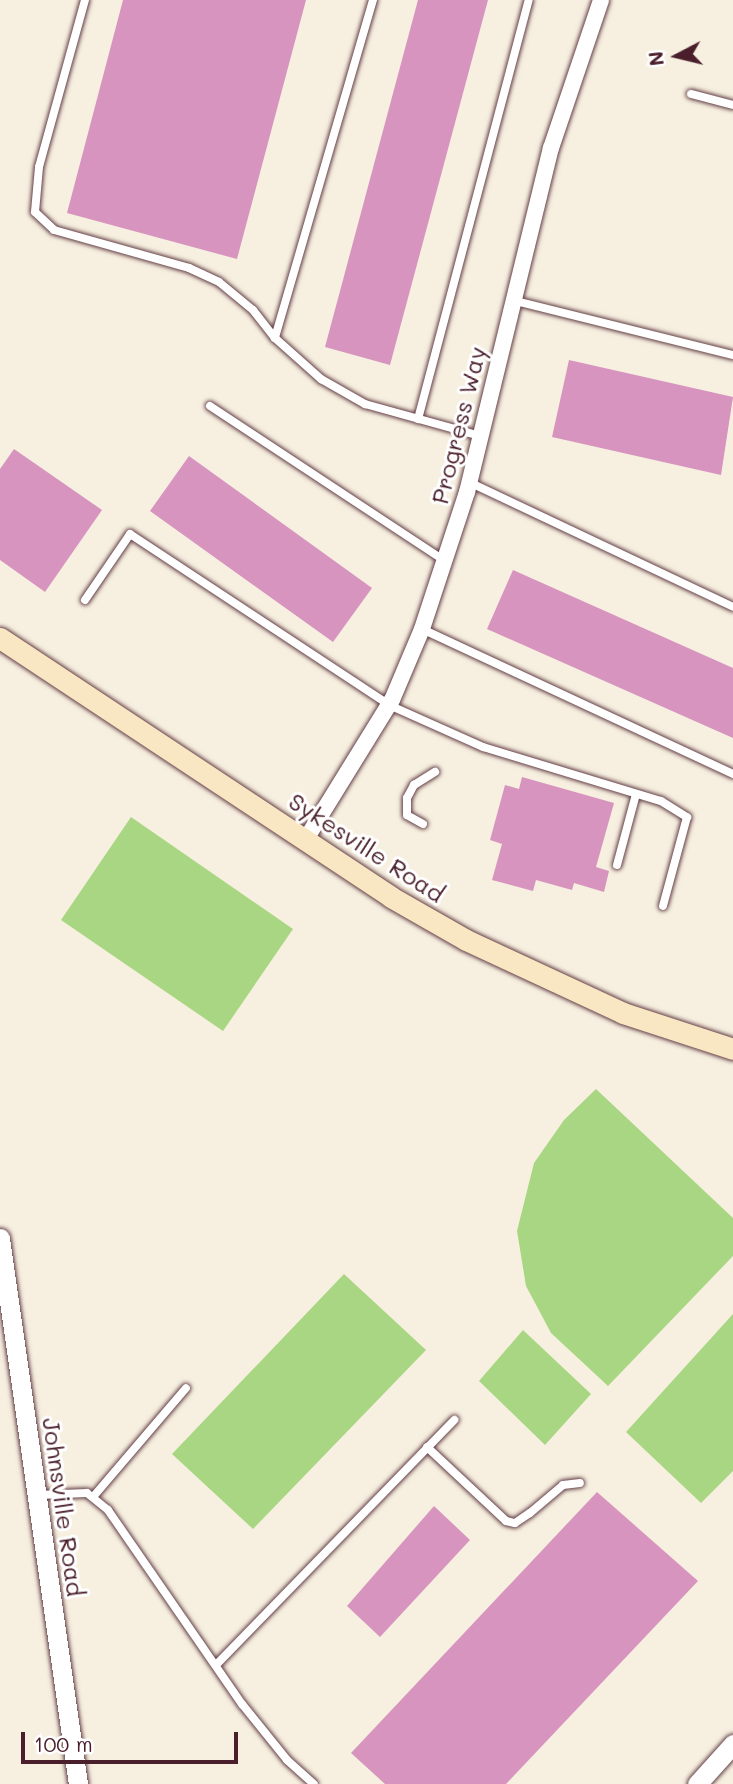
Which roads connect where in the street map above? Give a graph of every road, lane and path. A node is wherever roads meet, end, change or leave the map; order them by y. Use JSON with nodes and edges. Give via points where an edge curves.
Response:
{"nodes":[{"id":1,"x":85,"y":0,"type":"edge"},
{"id":2,"x":373,"y":0,"type":"edge"},
{"id":3,"x":529,"y":0,"type":"edge"},
{"id":4,"x":601,"y":0,"type":"edge"},
{"id":5,"x":691,"y":94,"type":"dead end"},
{"id":6,"x":733,"y":105,"type":"edge"},
{"id":7,"x":512,"y":300,"type":"junction"},
{"id":8,"x":275,"y":338,"type":"junction"},
{"id":9,"x":733,"y":355,"type":"edge"},
{"id":10,"x":210,"y":406,"type":"dead end"},
{"id":11,"x":418,"y":419,"type":"junction"},
{"id":12,"x":480,"y":436,"type":"junction"},
{"id":13,"x":469,"y":482,"type":"junction"},
{"id":14,"x":445,"y":561,"type":"junction"},
{"id":15,"x":85,"y":600,"type":"dead end"},
{"id":16,"x":733,"y":607,"type":"edge"},
{"id":17,"x":422,"y":629,"type":"junction"},
{"id":18,"x":0,"y":638,"type":"edge"},
{"id":19,"x":389,"y":705,"type":"junction"},
{"id":20,"x":435,"y":772,"type":"dead end"},
{"id":21,"x":733,"y":774,"type":"edge"},
{"id":22,"x":636,"y":794,"type":"junction"},
{"id":23,"x":423,"y":824,"type":"dead end"},
{"id":24,"x":306,"y":839,"type":"junction"},
{"id":25,"x":617,"y":865,"type":"dead end"},
{"id":26,"x":663,"y":906,"type":"dead end"},
{"id":27,"x":733,"y":1049,"type":"edge"},
{"id":28,"x":0,"y":1238,"type":"edge"},
{"id":29,"x":3,"y":1276,"type":"edge"},
{"id":30,"x":186,"y":1388,"type":"dead end"},
{"id":31,"x":454,"y":1420,"type":"dead end"},
{"id":32,"x":427,"y":1447,"type":"junction"},
{"id":33,"x":580,"y":1483,"type":"dead end"},
{"id":34,"x":38,"y":1496,"type":"junction"},
{"id":35,"x":93,"y":1497,"type":"junction"},
{"id":36,"x":216,"y":1665,"type":"junction"},
{"id":37,"x":733,"y":1744,"type":"edge"},
{"id":38,"x":78,"y":1784,"type":"edge"},
{"id":39,"x":314,"y":1784,"type":"edge"},
{"id":40,"x":697,"y":1784,"type":"edge"}],
"edges":[{"from":1,"to":8,"type":"lane","via":[[39,167],[35,212],[54,230],[189,268],[219,282],[253,310]]},
{"from":2,"to":8,"type":"lane"},
{"from":3,"to":11,"type":"lane"},
{"from":4,"to":7,"type":"street","name":"Progress Way","via":[[551,148]]},
{"from":5,"to":6,"type":"lane"},
{"from":7,"to":9,"type":"lane"},
{"from":7,"to":12,"type":"street","name":"Progress Way"},
{"from":8,"to":11,"type":"lane","via":[[342,392]]},
{"from":10,"to":14,"type":"lane"},
{"from":11,"to":12,"type":"lane"},
{"from":12,"to":13,"type":"street","name":"Progress Way"},
{"from":13,"to":14,"type":"street","name":"Progress Way"},
{"from":13,"to":16,"type":"lane"},
{"from":14,"to":17,"type":"street","name":"Progress Way"},
{"from":15,"to":19,"type":"lane","via":[[130,534]]},
{"from":17,"to":19,"type":"street","name":"Progress Way"},
{"from":17,"to":21,"type":"lane"},
{"from":18,"to":24,"type":"main road","name":"Sykesville Road"},
{"from":19,"to":22,"type":"lane","via":[[483,747]]},
{"from":19,"to":24,"type":"street","name":"Progress Way"},
{"from":20,"to":23,"type":"lane","via":[[414,785],[407,798],[407,815]]},
{"from":22,"to":25,"type":"lane"},
{"from":22,"to":26,"type":"lane","via":[[661,800],[687,817]]},
{"from":24,"to":27,"type":"main road","name":"Sykesville Road","via":[[466,940],[623,1013]]},
{"from":28,"to":29,"type":"street","name":"Johnsville Road"},
{"from":29,"to":34,"type":"street","name":"Johnsville Road"},
{"from":30,"to":35,"type":"lane"},
{"from":31,"to":32,"type":"lane"},
{"from":32,"to":33,"type":"lane","via":[[506,1521],[515,1522],[530,1513],[563,1485]]},
{"from":32,"to":36,"type":"lane"},
{"from":34,"to":35,"type":"lane","via":[[75,1492]]},
{"from":34,"to":38,"type":"street","name":"Johnsville Road"},
{"from":35,"to":36,"type":"lane","via":[[108,1510]]},
{"from":36,"to":39,"type":"lane","via":[[287,1760]]},
{"from":37,"to":40,"type":"street"}]}
